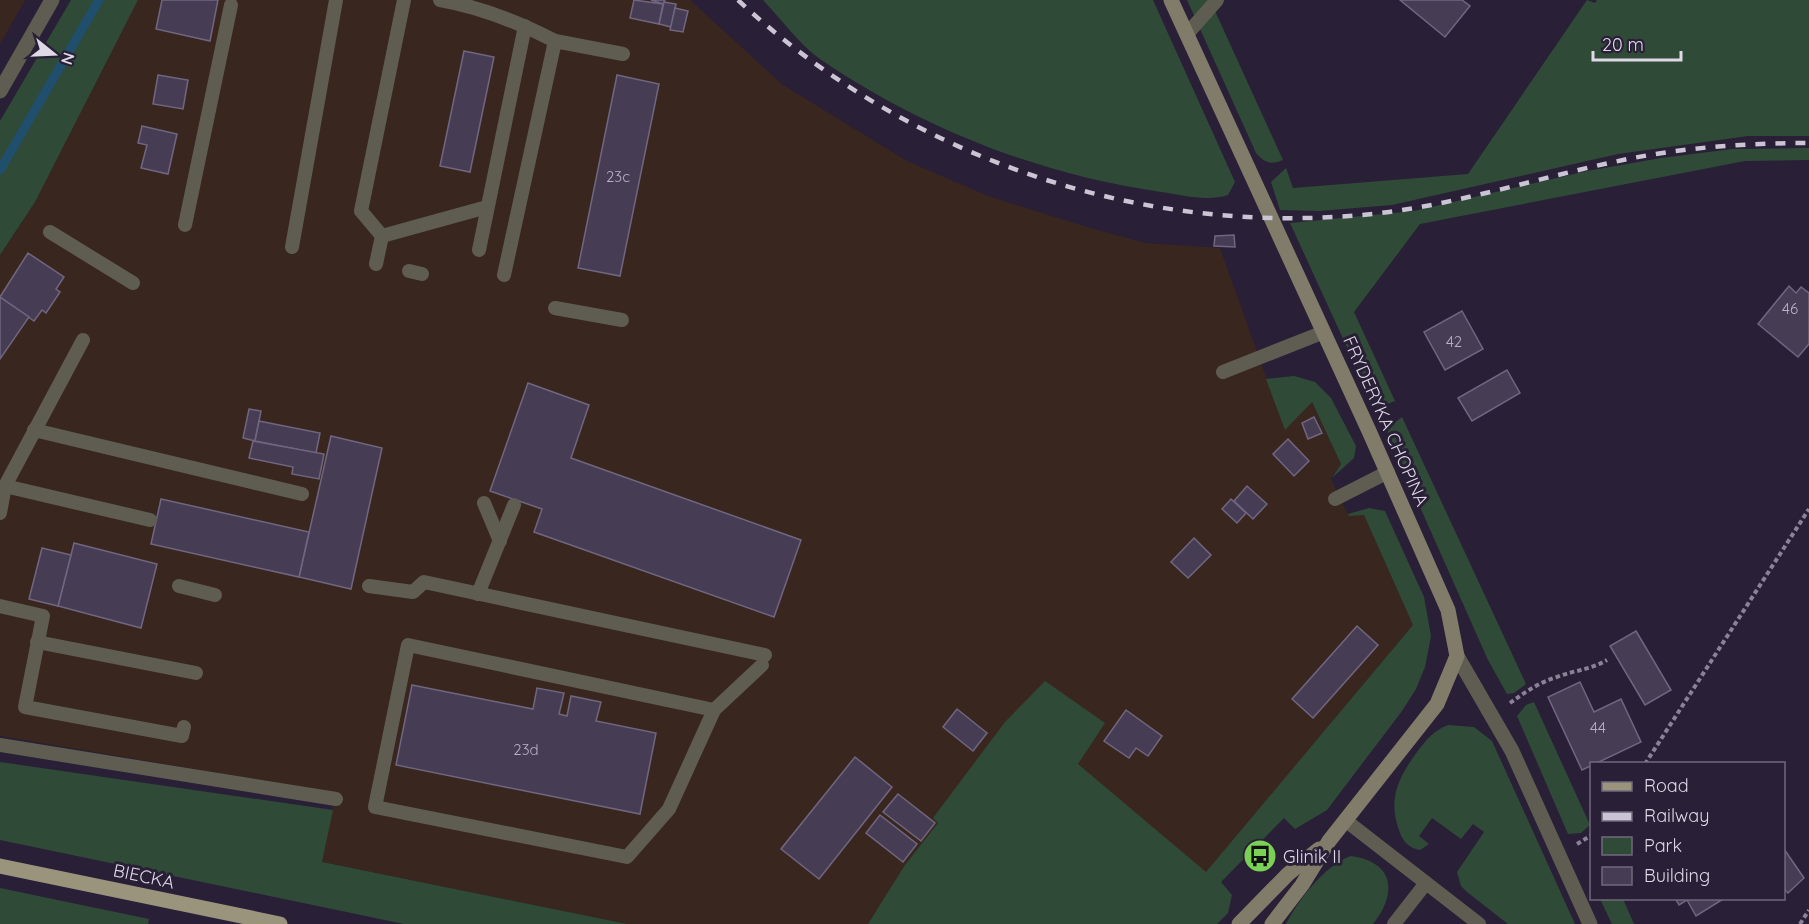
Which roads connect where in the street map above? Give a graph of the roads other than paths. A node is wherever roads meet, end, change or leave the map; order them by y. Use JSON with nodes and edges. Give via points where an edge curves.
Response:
{"nodes":[{"id":1,"x":52,"y":0,"type":"edge"},
{"id":2,"x":336,"y":0,"type":"edge"},
{"id":3,"x":404,"y":0,"type":"edge"},
{"id":4,"x":440,"y":0,"type":"edge"},
{"id":5,"x":1171,"y":0,"type":"edge"},
{"id":6,"x":1217,"y":0,"type":"edge"},
{"id":7,"x":231,"y":5,"type":"dead end"},
{"id":8,"x":525,"y":26,"type":"junction"},
{"id":9,"x":1187,"y":34,"type":"junction"},
{"id":10,"x":555,"y":41,"type":"junction"},
{"id":11,"x":623,"y":54,"type":"dead end"},
{"id":12,"x":0,"y":91,"type":"edge"},
{"id":13,"x":487,"y":207,"type":"junction"},
{"id":14,"x":185,"y":225,"type":"dead end"},
{"id":15,"x":50,"y":232,"type":"dead end"},
{"id":16,"x":382,"y":236,"type":"junction"},
{"id":17,"x":292,"y":248,"type":"dead end"},
{"id":18,"x":478,"y":250,"type":"dead end"},
{"id":19,"x":376,"y":264,"type":"dead end"},
{"id":20,"x":504,"y":275,"type":"dead end"},
{"id":21,"x":133,"y":283,"type":"dead end"},
{"id":22,"x":555,"y":308,"type":"dead end"},
{"id":23,"x":622,"y":320,"type":"dead end"},
{"id":24,"x":1324,"y":332,"type":"junction"},
{"id":25,"x":83,"y":340,"type":"dead end"},
{"id":26,"x":1223,"y":372,"type":"dead end"},
{"id":27,"x":34,"y":430,"type":"junction"},
{"id":28,"x":1388,"y":472,"type":"junction"},
{"id":29,"x":5,"y":486,"type":"junction"},
{"id":30,"x":302,"y":494,"type":"dead end"},
{"id":31,"x":1335,"y":499,"type":"dead end"},
{"id":32,"x":484,"y":503,"type":"dead end"},
{"id":33,"x":514,"y":505,"type":"dead end"},
{"id":34,"x":0,"y":513,"type":"edge"},
{"id":35,"x":150,"y":520,"type":"dead end"},
{"id":36,"x":500,"y":541,"type":"junction"},
{"id":37,"x":179,"y":586,"type":"dead end"},
{"id":38,"x":369,"y":586,"type":"dead end"},
{"id":39,"x":478,"y":594,"type":"junction"},
{"id":40,"x":215,"y":595,"type":"dead end"},
{"id":41,"x":0,"y":606,"type":"edge"},
{"id":42,"x":37,"y":642,"type":"junction"},
{"id":43,"x":1457,"y":656,"type":"junction"},
{"id":44,"x":196,"y":673,"type":"dead end"},
{"id":45,"x":714,"y":710,"type":"junction"},
{"id":46,"x":184,"y":727,"type":"dead end"},
{"id":47,"x":0,"y":745,"type":"edge"},
{"id":48,"x":336,"y":800,"type":"dead end"},
{"id":49,"x":1345,"y":820,"type":"junction"},
{"id":50,"x":1329,"y":841,"type":"junction"},
{"id":51,"x":0,"y":866,"type":"edge"},
{"id":52,"x":1426,"y":883,"type":"junction"},
{"id":53,"x":280,"y":924,"type":"edge"},
{"id":54,"x":1239,"y":924,"type":"edge"},
{"id":55,"x":1272,"y":924,"type":"edge"},
{"id":56,"x":1394,"y":924,"type":"edge"},
{"id":57,"x":1479,"y":924,"type":"edge"},
{"id":58,"x":1590,"y":924,"type":"edge"}],
"edges":[{"from":1,"to":12,"type":"street"},
{"from":2,"to":17,"type":"lane"},
{"from":3,"to":16,"type":"lane","via":[[361,211]]},
{"from":4,"to":8,"type":"lane","via":[[470,5]]},
{"from":5,"to":9,"type":"street","name":"FRYDERYKA CHOPINA"},
{"from":6,"to":9,"type":"lane"},
{"from":7,"to":14,"type":"lane"},
{"from":8,"to":10,"type":"lane"},
{"from":8,"to":13,"type":"lane"},
{"from":9,"to":24,"type":"street","name":"FRYDERYKA CHOPINA"},
{"from":10,"to":11,"type":"lane"},
{"from":10,"to":20,"type":"lane"},
{"from":13,"to":16,"type":"lane"},
{"from":13,"to":18,"type":"lane"},
{"from":15,"to":21,"type":"lane"},
{"from":16,"to":19,"type":"lane"},
{"from":22,"to":23,"type":"lane"},
{"from":24,"to":26,"type":"lane"},
{"from":24,"to":28,"type":"street","name":"FRYDERYKA CHOPINA"},
{"from":25,"to":27,"type":"lane"},
{"from":27,"to":29,"type":"lane"},
{"from":27,"to":30,"type":"lane"},
{"from":28,"to":31,"type":"lane"},
{"from":28,"to":43,"type":"street","name":"FRYDERYKA CHOPINA","via":[[1448,610]]},
{"from":29,"to":34,"type":"lane"},
{"from":29,"to":35,"type":"lane"},
{"from":32,"to":36,"type":"lane"},
{"from":33,"to":36,"type":"lane"},
{"from":36,"to":39,"type":"lane"},
{"from":37,"to":40,"type":"lane"},
{"from":38,"to":39,"type":"lane","via":[[413,592],[424,582]]},
{"from":39,"to":45,"type":"lane","via":[[764,660]]},
{"from":41,"to":42,"type":"lane","via":[[43,616]]},
{"from":42,"to":44,"type":"lane"},
{"from":42,"to":46,"type":"lane","via":[[25,707],[182,736]]},
{"from":43,"to":49,"type":"street","via":[[1437,704]]},
{"from":43,"to":58,"type":"street","via":[[1512,751]]},
{"from":45,"to":45,"type":"lane","via":[[408,645],[375,807],[627,857],[669,809]]},
{"from":47,"to":48,"type":"lane"},
{"from":49,"to":50,"type":"street"},
{"from":49,"to":52,"type":"lane"},
{"from":50,"to":54,"type":"street","via":[[1288,874]]},
{"from":50,"to":55,"type":"street"},
{"from":51,"to":53,"type":"main road","name":"BIECKA"},
{"from":52,"to":56,"type":"lane"},
{"from":52,"to":57,"type":"lane"}]}
